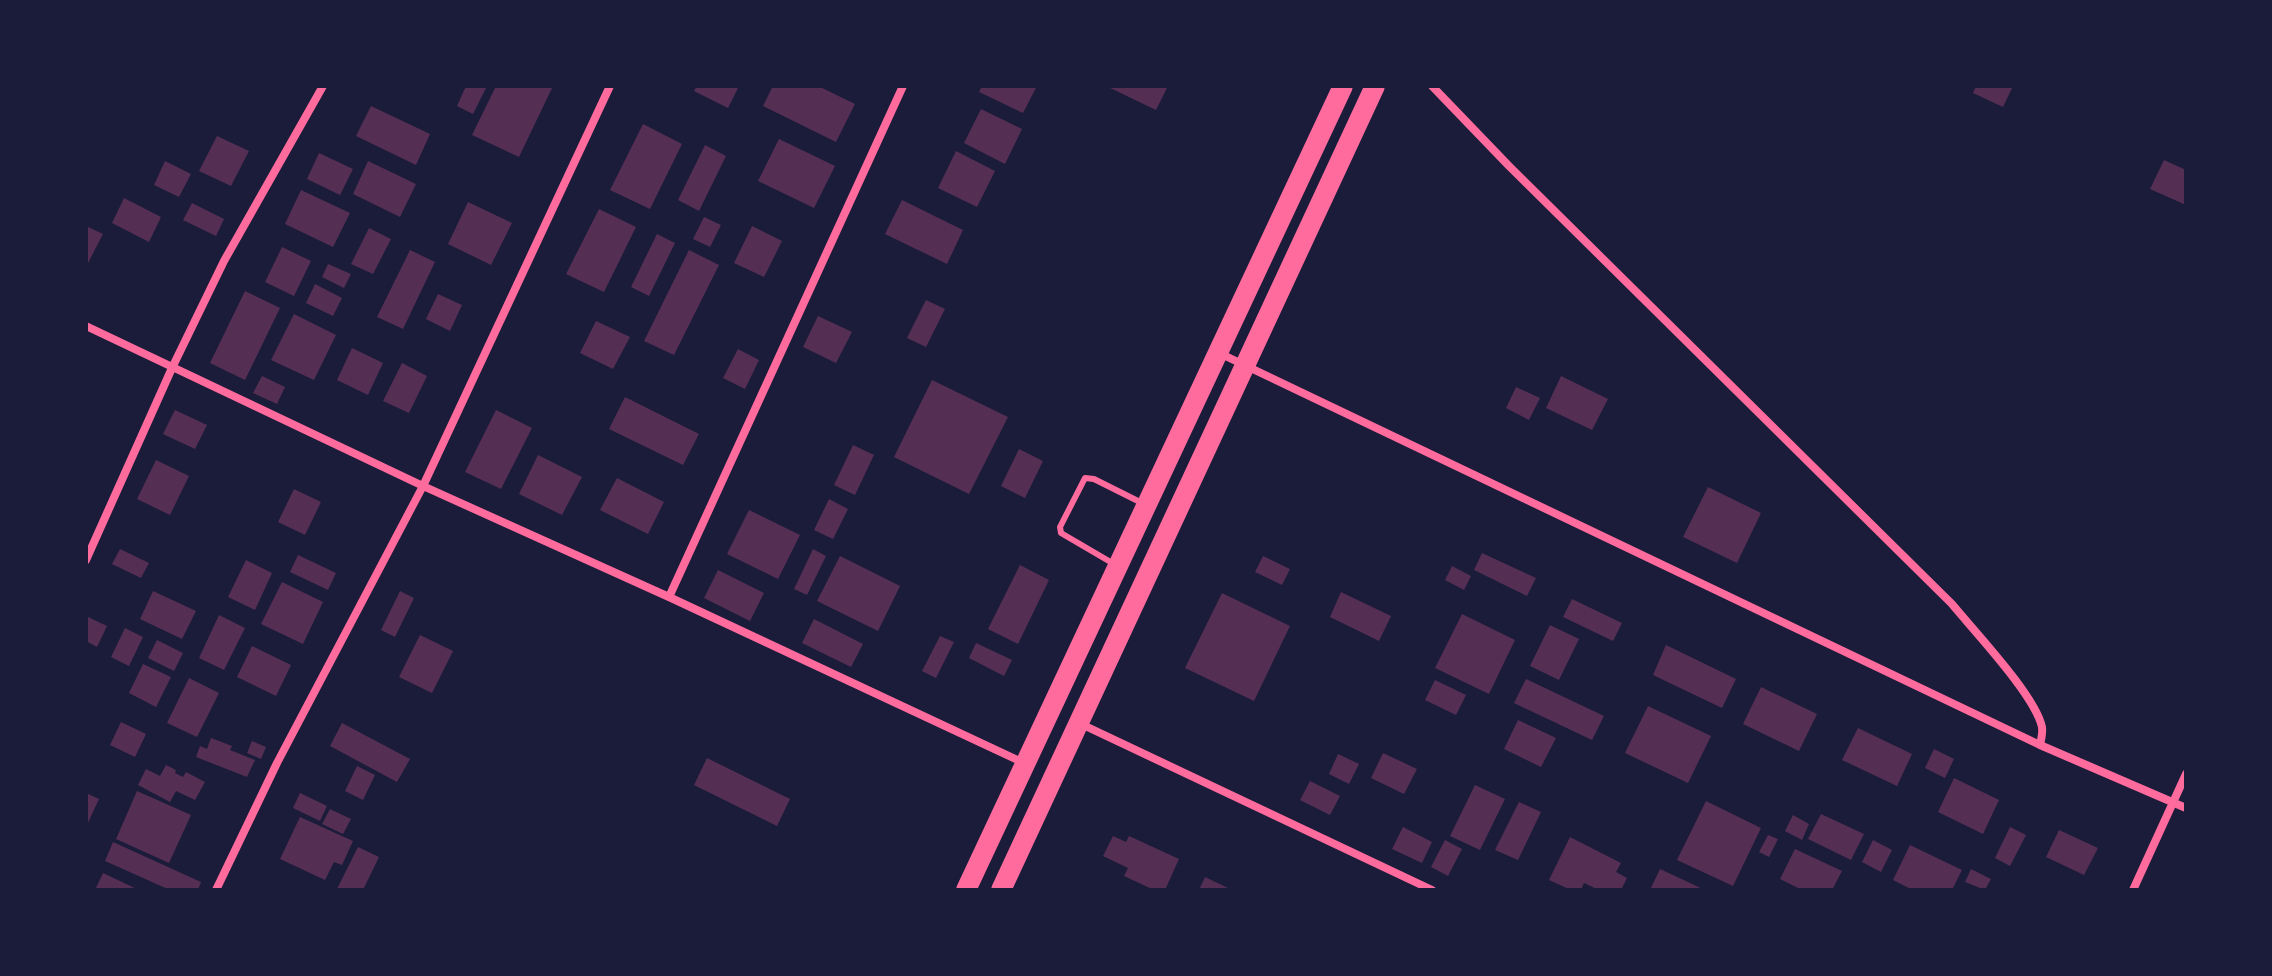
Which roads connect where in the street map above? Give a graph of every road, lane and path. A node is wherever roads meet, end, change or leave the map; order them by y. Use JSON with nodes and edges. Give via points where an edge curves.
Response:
{"nodes":[{"id":1,"x":323,"y":86,"type":"edge"},
{"id":2,"x":610,"y":86,"type":"edge"},
{"id":3,"x":903,"y":86,"type":"edge"},
{"id":4,"x":1343,"y":86,"type":"edge"},
{"id":5,"x":1375,"y":86,"type":"edge"},
{"id":6,"x":1432,"y":86,"type":"edge"},
{"id":7,"x":86,"y":326,"type":"edge"},
{"id":8,"x":1217,"y":352,"type":"junction"},
{"id":9,"x":1246,"y":367,"type":"junction"},
{"id":10,"x":172,"y":368,"type":"junction"},
{"id":11,"x":423,"y":486,"type":"junction"},
{"id":12,"x":1146,"y":504,"type":"junction"},
{"id":13,"x":86,"y":560,"type":"edge"},
{"id":14,"x":1117,"y":565,"type":"junction"},
{"id":15,"x":669,"y":597,"type":"junction"},
{"id":16,"x":1080,"y":723,"type":"junction"},
{"id":17,"x":2040,"y":745,"type":"junction"},
{"id":18,"x":1025,"y":763,"type":"junction"},
{"id":19,"x":2186,"y":774,"type":"edge"},
{"id":20,"x":2174,"y":803,"type":"junction"},
{"id":21,"x":2186,"y":808,"type":"edge"},
{"id":22,"x":216,"y":890,"type":"edge"},
{"id":23,"x":966,"y":890,"type":"edge"},
{"id":24,"x":1001,"y":890,"type":"edge"},
{"id":25,"x":1432,"y":890,"type":"edge"},
{"id":26,"x":2133,"y":890,"type":"edge"}],
"edges":[{"from":1,"to":10,"type":"street","via":[[224,261]]},
{"from":2,"to":11,"type":"street"},
{"from":3,"to":15,"type":"street"},
{"from":4,"to":8,"type":"main road"},
{"from":5,"to":9,"type":"main road"},
{"from":6,"to":17,"type":"street","via":[[1952,604],[2034,707],[2042,727]]},
{"from":7,"to":10,"type":"street"},
{"from":8,"to":9,"type":"street"},
{"from":8,"to":12,"type":"main road"},
{"from":9,"to":16,"type":"main road"},
{"from":9,"to":17,"type":"street"},
{"from":10,"to":11,"type":"street"},
{"from":10,"to":13,"type":"street"},
{"from":11,"to":15,"type":"street"},
{"from":11,"to":22,"type":"street"},
{"from":12,"to":14,"type":"main road"},
{"from":12,"to":14,"type":"lane","via":[[1085,478],[1060,527],[1061,533]]},
{"from":14,"to":18,"type":"main road"},
{"from":15,"to":18,"type":"street"},
{"from":16,"to":24,"type":"main road"},
{"from":16,"to":25,"type":"street"},
{"from":17,"to":20,"type":"street"},
{"from":18,"to":23,"type":"main road"},
{"from":19,"to":20,"type":"street"},
{"from":20,"to":21,"type":"street"},
{"from":20,"to":26,"type":"street"}]}
